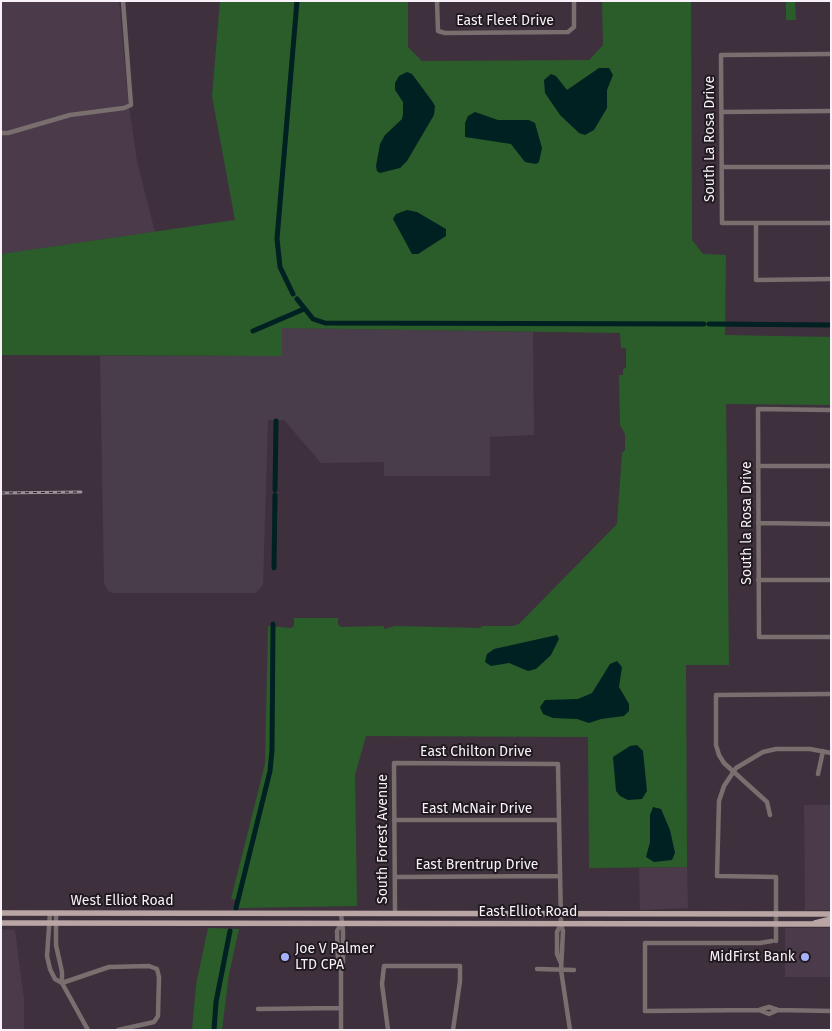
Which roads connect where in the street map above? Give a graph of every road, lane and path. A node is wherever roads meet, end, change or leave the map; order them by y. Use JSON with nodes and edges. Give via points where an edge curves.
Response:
{"nodes":[{"id":1,"x":123,"y":1,"type":"edge"},
{"id":2,"x":437,"y":1,"type":"edge"},
{"id":3,"x":574,"y":1,"type":"edge"},
{"id":4,"x":831,"y":54,"type":"edge"},
{"id":5,"x":831,"y":111,"type":"edge"},
{"id":6,"x":721,"y":112,"type":"junction"},
{"id":7,"x":1,"y":132,"type":"edge"},
{"id":8,"x":831,"y":167,"type":"edge"},
{"id":9,"x":722,"y":168,"type":"junction"},
{"id":10,"x":831,"y":222,"type":"edge"},
{"id":11,"x":756,"y":223,"type":"junction"},
{"id":12,"x":831,"y":279,"type":"edge"},
{"id":13,"x":831,"y":410,"type":"edge"},
{"id":14,"x":758,"y":466,"type":"junction"},
{"id":15,"x":831,"y":466,"type":"edge"},
{"id":16,"x":758,"y":523,"type":"junction"},
{"id":17,"x":831,"y":524,"type":"edge"},
{"id":18,"x":758,"y":580,"type":"junction"},
{"id":19,"x":831,"y":580,"type":"edge"},
{"id":20,"x":831,"y":637,"type":"edge"},
{"id":21,"x":831,"y":694,"type":"edge"},
{"id":22,"x":823,"y":751,"type":"junction"},
{"id":23,"x":831,"y":753,"type":"edge"},
{"id":24,"x":394,"y":763,"type":"joint"},
{"id":25,"x":733,"y":772,"type":"junction"},
{"id":26,"x":818,"y":774,"type":"dead end"},
{"id":27,"x":770,"y":815,"type":"dead end"},
{"id":28,"x":394,"y":820,"type":"junction"},
{"id":29,"x":559,"y":820,"type":"junction"},
{"id":30,"x":560,"y":876,"type":"junction"},
{"id":31,"x":395,"y":877,"type":"junction"},
{"id":32,"x":1,"y":913,"type":"edge"},
{"id":33,"x":53,"y":913,"type":"junction"},
{"id":34,"x":242,"y":914,"type":"joint"},
{"id":35,"x":341,"y":914,"type":"junction"},
{"id":36,"x":395,"y":914,"type":"junction"},
{"id":37,"x":560,"y":914,"type":"junction"},
{"id":38,"x":616,"y":914,"type":"junction"},
{"id":39,"x":776,"y":914,"type":"junction"},
{"id":40,"x":831,"y":914,"type":"edge"},
{"id":41,"x":831,"y":919,"type":"edge"},
{"id":42,"x":53,"y":923,"type":"junction"},
{"id":43,"x":1,"y":924,"type":"edge"},
{"id":44,"x":225,"y":924,"type":"joint"},
{"id":45,"x":341,"y":924,"type":"junction"},
{"id":46,"x":561,"y":924,"type":"junction"},
{"id":47,"x":616,"y":924,"type":"junction"},
{"id":48,"x":776,"y":924,"type":"junction"},
{"id":49,"x":814,"y":924,"type":"junction"},
{"id":50,"x":831,"y":924,"type":"edge"},
{"id":51,"x":557,"y":948,"type":"junction"},
{"id":52,"x":563,"y":948,"type":"junction"},
{"id":53,"x":561,"y":963,"type":"junction"},
{"id":54,"x":536,"y":969,"type":"dead end"},
{"id":55,"x":561,"y":970,"type":"junction"},
{"id":56,"x":574,"y":970,"type":"dead end"},
{"id":57,"x":62,"y":983,"type":"junction"},
{"id":58,"x":341,"y":1008,"type":"junction"},
{"id":59,"x":258,"y":1009,"type":"dead end"},
{"id":60,"x":831,"y":1010,"type":"edge"},
{"id":61,"x":88,"y":1030,"type":"edge"},
{"id":62,"x":118,"y":1030,"type":"edge"},
{"id":63,"x":341,"y":1030,"type":"edge"},
{"id":64,"x":388,"y":1030,"type":"edge"},
{"id":65,"x":453,"y":1030,"type":"edge"},
{"id":66,"x":570,"y":1030,"type":"edge"}],
"edges":[{"from":1,"to":7,"type":"street","via":[[131,105],[70,115],[8,133]]},
{"from":2,"to":3,"type":"street","name":"East Fleet Drive","via":[[438,31],[454,33],[573,30]]},
{"from":4,"to":6,"type":"street","name":"South La Rosa Drive","via":[[721,55]]},
{"from":5,"to":6,"type":"street"},
{"from":6,"to":9,"type":"street","name":"South La Rosa Drive"},
{"from":8,"to":9,"type":"street"},
{"from":9,"to":11,"type":"street","name":"South La Rosa Drive","via":[[722,223]]},
{"from":10,"to":11,"type":"street"},
{"from":11,"to":12,"type":"street","via":[[756,280]]},
{"from":13,"to":14,"type":"street","name":"South la Rosa Drive","via":[[758,409]]},
{"from":14,"to":15,"type":"street"},
{"from":14,"to":16,"type":"street","name":"South la Rosa Drive"},
{"from":16,"to":17,"type":"street"},
{"from":16,"to":18,"type":"street","name":"South la Rosa Drive"},
{"from":18,"to":19,"type":"street"},
{"from":18,"to":20,"type":"street","name":"South la Rosa Drive","via":[[759,637]]},
{"from":21,"to":25,"type":"street","via":[[716,695],[716,745],[724,763]]},
{"from":22,"to":23,"type":"street"},
{"from":22,"to":25,"type":"street","via":[[776,749],[763,752]]},
{"from":22,"to":26,"type":"street"},
{"from":24,"to":28,"type":"street","name":"South Forest Avenue"},
{"from":24,"to":29,"type":"street","name":"East Chilton Drive","via":[[558,764]]},
{"from":25,"to":27,"type":"street","via":[[767,802]]},
{"from":25,"to":39,"type":"street","via":[[718,801],[717,876],[776,877]]},
{"from":28,"to":29,"type":"street","name":"East McNair Drive"},
{"from":28,"to":31,"type":"street","name":"South Forest Avenue"},
{"from":29,"to":30,"type":"street"},
{"from":30,"to":31,"type":"street","name":"East Brentrup Drive"},
{"from":30,"to":37,"type":"street"},
{"from":31,"to":36,"type":"street","name":"South Forest Avenue"},
{"from":32,"to":33,"type":"main road","name":"West Elliot Road"},
{"from":33,"to":34,"type":"main road","name":"West Elliot Road"},
{"from":33,"to":42,"type":"street"},
{"from":34,"to":35,"type":"main road","name":"East Elliot Road"},
{"from":35,"to":36,"type":"main road","name":"East Elliot Road"},
{"from":35,"to":45,"type":"street"},
{"from":36,"to":37,"type":"main road","name":"East Elliot Road"},
{"from":37,"to":38,"type":"main road","name":"East Elliot Road"},
{"from":37,"to":46,"type":"street"},
{"from":38,"to":39,"type":"main road","name":"East Elliot Road"},
{"from":38,"to":47,"type":"main road"},
{"from":39,"to":40,"type":"main road","name":"East Elliot Road"},
{"from":39,"to":48,"type":"street"},
{"from":41,"to":49,"type":"main road"},
{"from":42,"to":43,"type":"main road","name":"West Elliot Road"},
{"from":42,"to":44,"type":"main road","name":"West Elliot Road"},
{"from":42,"to":57,"type":"street"},
{"from":42,"to":57,"type":"street","via":[[48,962],[55,979]]},
{"from":44,"to":45,"type":"main road","name":"East Elliot Road"},
{"from":45,"to":46,"type":"main road","name":"East Elliot Road"},
{"from":45,"to":58,"type":"street","via":[[338,930]]},
{"from":46,"to":47,"type":"main road","name":"East Elliot Road"},
{"from":46,"to":51,"type":"street","via":[[557,932]]},
{"from":46,"to":52,"type":"street"},
{"from":47,"to":48,"type":"main road","name":"East Elliot Road"},
{"from":48,"to":49,"type":"main road","name":"East Elliot Road"},
{"from":48,"to":60,"type":"street","via":[[774,941],[645,943],[644,1010],[759,1010],[769,1007],[778,1010]]},
{"from":49,"to":50,"type":"main road","name":"East Elliot Road"},
{"from":51,"to":52,"type":"street"},
{"from":51,"to":53,"type":"street","via":[[557,958]]},
{"from":52,"to":53,"type":"street"},
{"from":53,"to":55,"type":"street"},
{"from":54,"to":55,"type":"street"},
{"from":55,"to":56,"type":"street"},
{"from":55,"to":66,"type":"street"},
{"from":57,"to":61,"type":"street"},
{"from":57,"to":62,"type":"street","via":[[109,967],[149,966],[157,969],[158,1016],[154,1022]]},
{"from":58,"to":59,"type":"street"},
{"from":58,"to":63,"type":"street"},
{"from":64,"to":65,"type":"street","via":[[382,984],[384,966],[460,966]]}]}
